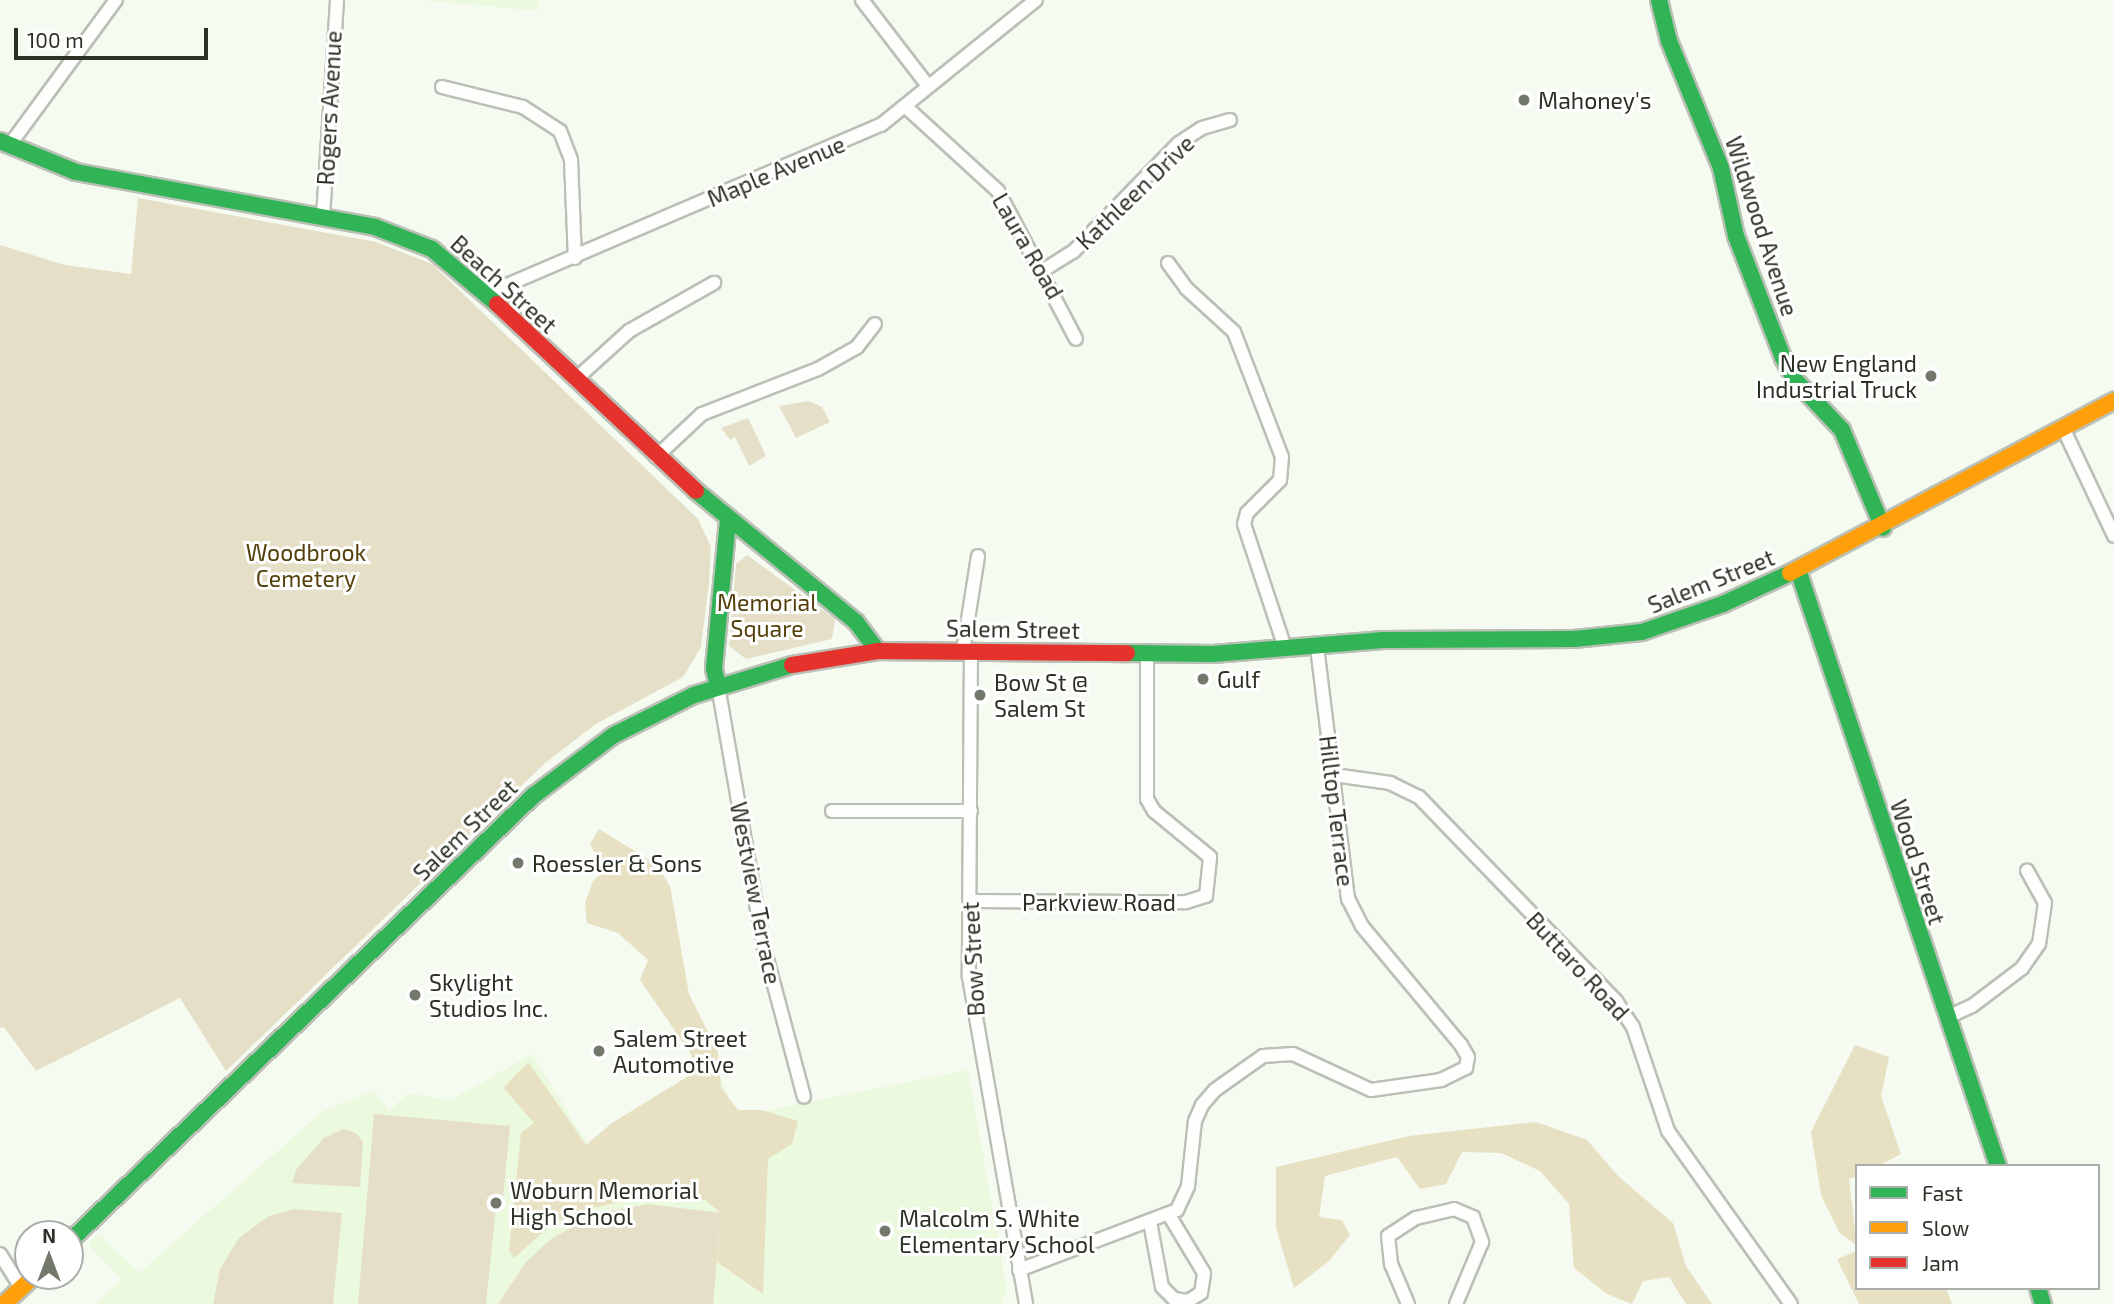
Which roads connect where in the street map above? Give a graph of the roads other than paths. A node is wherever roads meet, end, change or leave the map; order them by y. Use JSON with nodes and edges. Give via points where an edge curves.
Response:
{"nodes":[{"id":1,"x":116,"y":0,"type":"edge"},
{"id":2,"x":337,"y":0,"type":"edge"},
{"id":3,"x":862,"y":0,"type":"edge"},
{"id":4,"x":1036,"y":0,"type":"edge"},
{"id":5,"x":1659,"y":0,"type":"edge"},
{"id":6,"x":928,"y":86,"type":"junction"},
{"id":7,"x":442,"y":87,"type":"dead end"},
{"id":8,"x":906,"y":107,"type":"junction"},
{"id":9,"x":1230,"y":120,"type":"dead end"},
{"id":10,"x":4,"y":143,"type":"edge"},
{"id":11,"x":323,"y":217,"type":"junction"},
{"id":12,"x":575,"y":258,"type":"junction"},
{"id":13,"x":1168,"y":262,"type":"dead end"},
{"id":14,"x":1042,"y":271,"type":"junction"},
{"id":15,"x":714,"y":283,"type":"dead end"},
{"id":16,"x":486,"y":294,"type":"junction"},
{"id":17,"x":875,"y":324,"type":"dead end"},
{"id":18,"x":1076,"y":339,"type":"dead end"},
{"id":19,"x":575,"y":380,"type":"junction"},
{"id":20,"x":2114,"y":401,"type":"edge"},
{"id":21,"x":2064,"y":430,"type":"junction"},
{"id":22,"x":656,"y":457,"type":"junction"},
{"id":23,"x":728,"y":522,"type":"junction"},
{"id":24,"x":1883,"y":528,"type":"junction"},
{"id":25,"x":2114,"y":536,"type":"edge"},
{"id":26,"x":978,"y":556,"type":"dead end"},
{"id":27,"x":1798,"y":570,"type":"junction"},
{"id":28,"x":1317,"y":645,"type":"junction"},
{"id":29,"x":1285,"y":648,"type":"junction"},
{"id":30,"x":878,"y":651,"type":"junction"},
{"id":31,"x":967,"y":651,"type":"junction"},
{"id":32,"x":1147,"y":654,"type":"junction"},
{"id":33,"x":718,"y":686,"type":"junction"},
{"id":34,"x":1334,"y":775,"type":"junction"},
{"id":35,"x":832,"y":811,"type":"dead end"},
{"id":36,"x":971,"y":811,"type":"junction"},
{"id":37,"x":2026,"y":871,"type":"dead end"},
{"id":38,"x":970,"y":901,"type":"junction"},
{"id":39,"x":1948,"y":1017,"type":"junction"},
{"id":40,"x":804,"y":1097,"type":"dead end"},
{"id":41,"x":1997,"y":1164,"type":"edge"},
{"id":42,"x":1169,"y":1215,"type":"junction"},
{"id":43,"x":1150,"y":1222,"type":"junction"},
{"id":44,"x":84,"y":1228,"type":"edge"},
{"id":45,"x":0,"y":1254,"type":"edge"},
{"id":46,"x":1019,"y":1270,"type":"junction"},
{"id":47,"x":14,"y":1277,"type":"edge"},
{"id":48,"x":19,"y":1290,"type":"edge"},
{"id":49,"x":4,"y":1304,"type":"edge"},
{"id":50,"x":1026,"y":1304,"type":"edge"},
{"id":51,"x":1408,"y":1304,"type":"edge"},
{"id":52,"x":1456,"y":1304,"type":"edge"},
{"id":53,"x":1791,"y":1304,"type":"edge"}],
"edges":[{"from":1,"to":10,"type":"street"},
{"from":2,"to":11,"type":"street","name":"Rogers Avenue"},
{"from":3,"to":6,"type":"street"},
{"from":4,"to":6,"type":"street","name":"Maple Avenue"},
{"from":5,"to":24,"type":"street","name":"Wildwood Avenue","via":[[1669,41],[1721,168],[1736,236],[1783,358],[1796,381],[1842,430]]},
{"from":6,"to":8,"type":"street","name":"Maple Avenue"},
{"from":7,"to":12,"type":"street","via":[[523,107],[561,131],[569,151]]},
{"from":8,"to":12,"type":"street","name":"Maple Avenue","via":[[872,129]]},
{"from":8,"to":14,"type":"street","name":"Laura Road","via":[[995,187]]},
{"from":9,"to":14,"type":"street","name":"Kathleen Drive","via":[[1202,128],[1178,143],[1073,252]]},
{"from":10,"to":11,"type":"street","name":"Beach Street","via":[[60,167],[115,181]]},
{"from":11,"to":16,"type":"street","name":"Beach Street","via":[[387,230],[422,244]]},
{"from":12,"to":16,"type":"street","name":"Maple Avenue"},
{"from":13,"to":29,"type":"street","via":[[1186,288],[1234,332],[1282,457],[1280,480],[1247,513],[1244,524]]},
{"from":14,"to":18,"type":"street","name":"Laura Road"},
{"from":15,"to":19,"type":"street","via":[[629,331]]},
{"from":16,"to":19,"type":"street","name":"Beach Street"},
{"from":17,"to":22,"type":"street","via":[[857,347],[818,369],[702,414]]},
{"from":19,"to":22,"type":"street","name":"Beach Street"},
{"from":20,"to":21,"type":"street","name":"Salem Street"},
{"from":21,"to":24,"type":"street","name":"Salem Street"},
{"from":21,"to":25,"type":"street"},
{"from":22,"to":23,"type":"street","name":"Beach Street"},
{"from":23,"to":30,"type":"street","name":"Beach Street","via":[[833,603]]},
{"from":23,"to":33,"type":"street","via":[[714,668]]},
{"from":24,"to":27,"type":"street","name":"Salem Street"},
{"from":26,"to":31,"type":"street","name":"Bow Street"},
{"from":27,"to":28,"type":"street","name":"Salem Street","via":[[1699,614],[1630,634]]},
{"from":27,"to":39,"type":"street","name":"Wood Street"},
{"from":28,"to":29,"type":"street","name":"Salem Street"},
{"from":28,"to":34,"type":"street","name":"Hilltop Terrace"},
{"from":29,"to":32,"type":"street","name":"Salem Street"},
{"from":30,"to":31,"type":"street","name":"Salem Street"},
{"from":30,"to":33,"type":"street","name":"Salem Street","via":[[796,664]]},
{"from":31,"to":32,"type":"street","name":"Salem Street"},
{"from":31,"to":36,"type":"street","name":"Bow Street"},
{"from":32,"to":38,"type":"street","name":"Parkview Road","via":[[1147,799],[1154,811],[1208,854],[1212,872],[1206,896],[1186,902]]},
{"from":33,"to":40,"type":"street","name":"Westview Terrace","via":[[763,944]]},
{"from":33,"to":44,"type":"street","name":"Salem Street","via":[[614,735],[533,796]]},
{"from":34,"to":42,"type":"street","name":"Hilltop Terrace","via":[[1345,882],[1353,911],[1446,1024],[1467,1062],[1452,1077],[1371,1090],[1293,1054],[1263,1056],[1215,1090],[1202,1105],[1195,1121],[1188,1186],[1179,1207]]},
{"from":34,"to":53,"type":"street","name":"Buttaro Road","via":[[1390,783],[1419,797],[1616,1000],[1636,1034],[1668,1131]]},
{"from":35,"to":36,"type":"street"},
{"from":36,"to":38,"type":"street","name":"Bow Street"},
{"from":37,"to":39,"type":"street","via":[[2045,903],[2039,944],[2022,968],[1972,1006]]},
{"from":38,"to":46,"type":"street","name":"Bow Street","via":[[970,990]]},
{"from":39,"to":41,"type":"street","name":"Wood Street"},
{"from":42,"to":43,"type":"street"},
{"from":42,"to":43,"type":"street","via":[[1204,1273],[1201,1293],[1188,1301],[1174,1299],[1162,1287]]},
{"from":43,"to":46,"type":"street"},
{"from":45,"to":47,"type":"street"},
{"from":46,"to":50,"type":"street","name":"Bow Street"},
{"from":48,"to":49,"type":"street"},
{"from":51,"to":52,"type":"street","via":[[1389,1256],[1390,1233],[1416,1218],[1454,1209],[1473,1217],[1482,1242]]}]}
